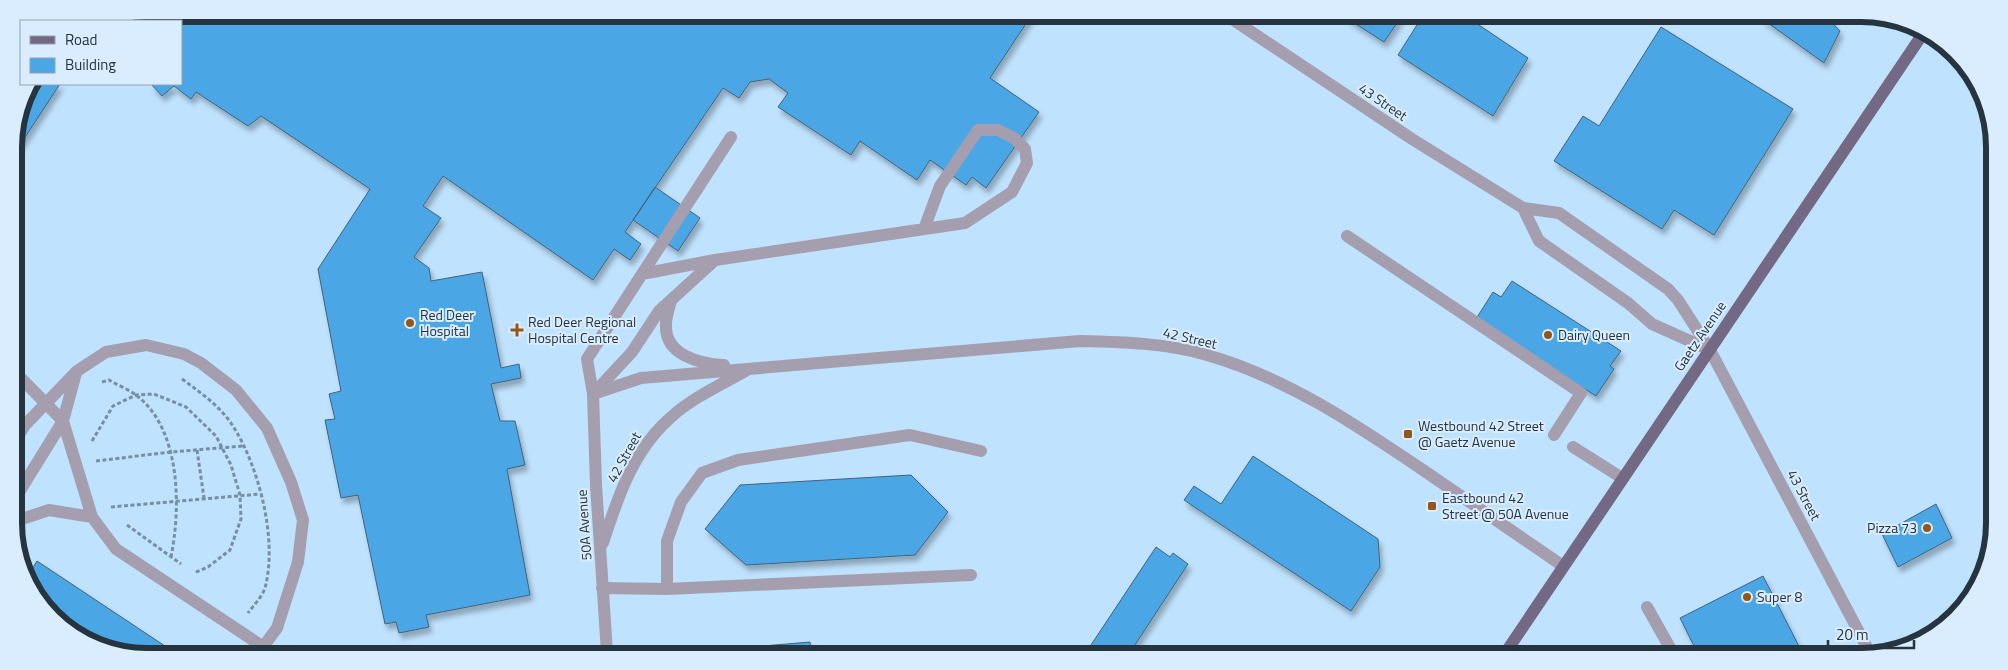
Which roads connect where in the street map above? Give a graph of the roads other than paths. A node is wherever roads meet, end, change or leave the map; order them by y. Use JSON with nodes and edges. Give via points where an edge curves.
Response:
{"nodes":[{"id":1,"x":1237,"y":22,"type":"edge"},
{"id":2,"x":1920,"y":38,"type":"edge"},
{"id":3,"x":730,"y":137,"type":"dead end"},
{"id":4,"x":1524,"y":208,"type":"junction"},
{"id":5,"x":924,"y":229,"type":"junction"},
{"id":6,"x":1346,"y":236,"type":"dead end"},
{"id":7,"x":715,"y":260,"type":"junction"},
{"id":8,"x":642,"y":274,"type":"junction"},
{"id":9,"x":671,"y":301,"type":"junction"},
{"id":10,"x":1710,"y":350,"type":"junction"},
{"id":11,"x":751,"y":368,"type":"junction"},
{"id":12,"x":77,"y":371,"type":"junction"},
{"id":13,"x":22,"y":379,"type":"edge"},
{"id":14,"x":594,"y":394,"type":"junction"},
{"id":15,"x":46,"y":403,"type":"junction"},
{"id":16,"x":62,"y":421,"type":"junction"},
{"id":17,"x":22,"y":430,"type":"edge"},
{"id":18,"x":1554,"y":435,"type":"dead end"},
{"id":19,"x":1573,"y":447,"type":"dead end"},
{"id":20,"x":982,"y":451,"type":"dead end"},
{"id":21,"x":1622,"y":478,"type":"junction"},
{"id":22,"x":22,"y":487,"type":"edge"},
{"id":23,"x":92,"y":517,"type":"junction"},
{"id":24,"x":22,"y":519,"type":"edge"},
{"id":25,"x":601,"y":550,"type":"junction"},
{"id":26,"x":1564,"y":566,"type":"junction"},
{"id":27,"x":971,"y":575,"type":"dead end"},
{"id":28,"x":602,"y":588,"type":"junction"},
{"id":29,"x":667,"y":590,"type":"junction"},
{"id":30,"x":1647,"y":607,"type":"dead end"},
{"id":31,"x":1509,"y":647,"type":"edge"},
{"id":32,"x":1669,"y":647,"type":"edge"},
{"id":33,"x":1867,"y":647,"type":"edge"},
{"id":34,"x":264,"y":648,"type":"edge"},
{"id":35,"x":268,"y":648,"type":"edge"},
{"id":36,"x":607,"y":648,"type":"edge"}],
"edges":[{"from":1,"to":4,"type":"street","name":"43 Street","via":[[1412,139]]},
{"from":2,"to":10,"type":"main road","name":"Gaetz Avenue"},
{"from":3,"to":8,"type":"street","name":"50A Avenue"},
{"from":4,"to":10,"type":"street","via":[[1538,240],[1628,303],[1652,324]]},
{"from":4,"to":10,"type":"street","name":"43 Street","via":[[1559,212],[1656,279],[1678,300]]},
{"from":5,"to":5,"type":"street","via":[[964,223],[1012,192],[1027,163],[1025,149],[1014,138],[998,130],[978,130],[940,186]]},
{"from":5,"to":7,"type":"street"},
{"from":6,"to":18,"type":"street","via":[[1581,393]]},
{"from":7,"to":8,"type":"street"},
{"from":7,"to":9,"type":"street"},
{"from":8,"to":14,"type":"street","name":"50A Avenue","via":[[587,359]]},
{"from":9,"to":11,"type":"street","via":[[666,324],[669,342],[674,348],[688,357],[716,365]]},
{"from":9,"to":14,"type":"street","via":[[659,311],[632,352]]},
{"from":10,"to":21,"type":"main road","name":"Gaetz Avenue"},
{"from":10,"to":33,"type":"street","name":"43 Street"},
{"from":11,"to":14,"type":"street","name":"42 Street","via":[[641,378]]},
{"from":11,"to":25,"type":"street","name":"42 Street","via":[[687,404],[656,430],[634,464],[614,508]]},
{"from":11,"to":26,"type":"street","name":"42 Street","via":[[1080,342],[1126,342],[1207,355],[1283,384],[1323,405]]},
{"from":12,"to":15,"type":"street"},
{"from":12,"to":16,"type":"street"},
{"from":12,"to":35,"type":"street","via":[[106,352],[146,345],[184,354],[236,390],[267,428],[291,482],[303,520],[298,562]]},
{"from":13,"to":15,"type":"street"},
{"from":14,"to":25,"type":"street","name":"50A Avenue"},
{"from":15,"to":16,"type":"street"},
{"from":15,"to":17,"type":"street"},
{"from":16,"to":22,"type":"street"},
{"from":16,"to":23,"type":"street"},
{"from":19,"to":21,"type":"street"},
{"from":20,"to":29,"type":"street","via":[[910,434],[738,460],[702,474],[681,502],[667,541]]},
{"from":21,"to":26,"type":"main road","name":"Gaetz Avenue"},
{"from":23,"to":24,"type":"street","via":[[49,510]]},
{"from":23,"to":34,"type":"street","via":[[116,549]]},
{"from":25,"to":28,"type":"street","name":"50A Avenue"},
{"from":26,"to":31,"type":"main road","name":"Gaetz Avenue"},
{"from":27,"to":29,"type":"street"},
{"from":28,"to":29,"type":"street"},
{"from":28,"to":36,"type":"street","name":"50A Avenue"},
{"from":30,"to":32,"type":"street"}]}
